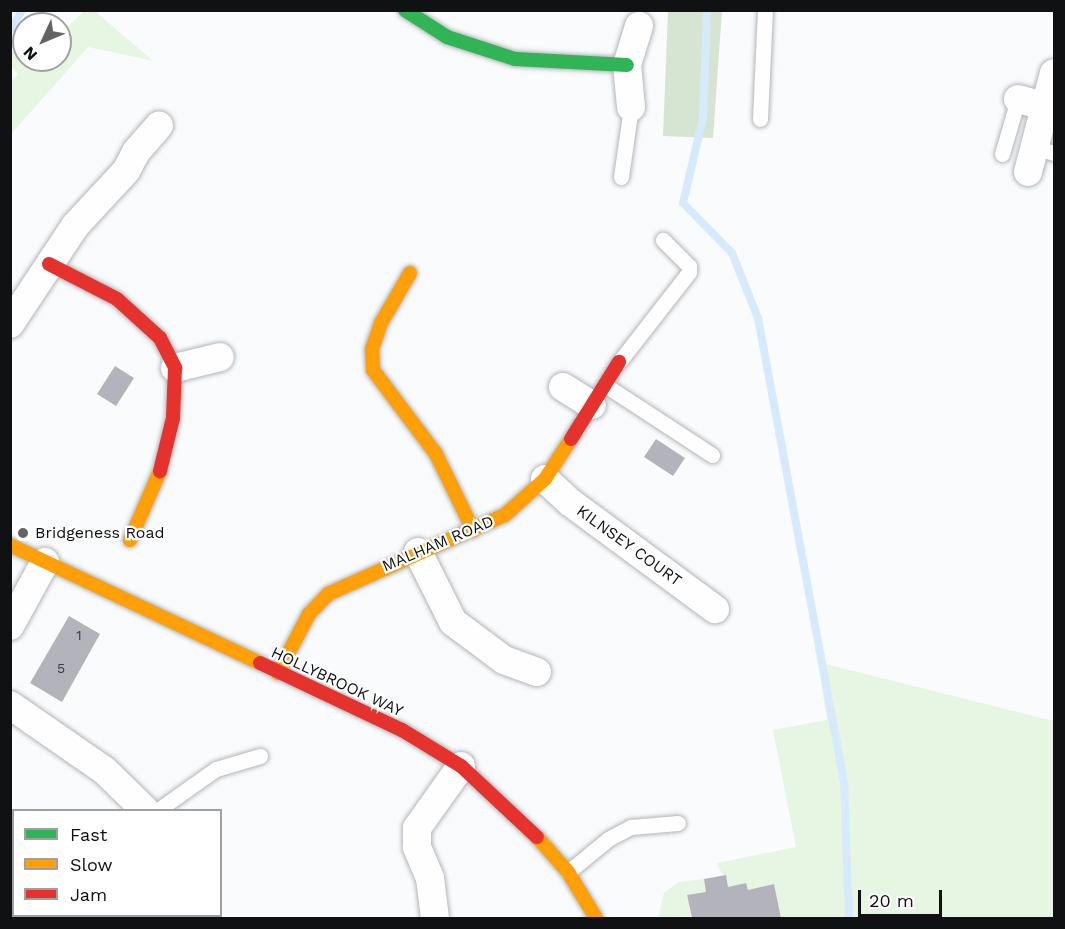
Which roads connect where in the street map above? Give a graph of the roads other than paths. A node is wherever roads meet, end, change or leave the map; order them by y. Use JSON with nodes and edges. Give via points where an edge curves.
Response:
{"nodes":[{"id":1,"x":405,"y":10,"type":"edge"},
{"id":2,"x":765,"y":10,"type":"edge"},
{"id":3,"x":640,"y":18,"type":"edge"},
{"id":4,"x":627,"y":65,"type":"junction"},
{"id":5,"x":1054,"y":73,"type":"edge"},
{"id":6,"x":1018,"y":99,"type":"joint"},
{"id":7,"x":1045,"y":106,"type":"junction"},
{"id":8,"x":631,"y":107,"type":"joint"},
{"id":9,"x":760,"y":119,"type":"dead end"},
{"id":10,"x":159,"y":126,"type":"dead end"},
{"id":11,"x":1002,"y":154,"type":"dead end"},
{"id":12,"x":1039,"y":157,"type":"edge"},
{"id":13,"x":621,"y":177,"type":"dead end"},
{"id":14,"x":663,"y":240,"type":"dead end"},
{"id":15,"x":49,"y":264,"type":"junction"},
{"id":16,"x":410,"y":273,"type":"dead end"},
{"id":17,"x":10,"y":324,"type":"edge"},
{"id":18,"x":220,"y":357,"type":"dead end"},
{"id":19,"x":619,"y":362,"type":"joint"},
{"id":20,"x":175,"y":368,"type":"junction"},
{"id":21,"x":563,"y":387,"type":"dead end"},
{"id":22,"x":598,"y":395,"type":"junction"},
{"id":23,"x":712,"y":455,"type":"dead end"},
{"id":24,"x":545,"y":479,"type":"junction"},
{"id":25,"x":473,"y":530,"type":"junction"},
{"id":26,"x":130,"y":540,"type":"dead end"},
{"id":27,"x":10,"y":545,"type":"edge"},
{"id":28,"x":418,"y":552,"type":"junction"},
{"id":29,"x":45,"y":562,"type":"junction"},
{"id":30,"x":715,"y":609,"type":"dead end"},
{"id":31,"x":10,"y":626,"type":"edge"},
{"id":32,"x":537,"y":672,"type":"dead end"},
{"id":33,"x":278,"y":673,"type":"junction"},
{"id":34,"x":10,"y":705,"type":"edge"},
{"id":35,"x":260,"y":756,"type":"dead end"},
{"id":36,"x":460,"y":766,"type":"junction"},
{"id":37,"x":144,"y":809,"type":"edge"},
{"id":38,"x":159,"y":809,"type":"edge"},
{"id":39,"x":678,"y":823,"type":"dead end"},
{"id":40,"x":568,"y":872,"type":"junction"},
{"id":41,"x":435,"y":918,"type":"edge"},
{"id":42,"x":597,"y":918,"type":"edge"}],
"edges":[{"from":1,"to":4,"type":"street","via":[[447,37],[515,59]]},
{"from":2,"to":9,"type":"lane"},
{"from":3,"to":4,"type":"street"},
{"from":4,"to":8,"type":"street"},
{"from":5,"to":7,"type":"street"},
{"from":6,"to":7,"type":"street"},
{"from":6,"to":11,"type":"lane"},
{"from":7,"to":12,"type":"street"},
{"from":8,"to":13,"type":"lane"},
{"from":10,"to":15,"type":"street","via":[[136,152],[126,171],[75,226]]},
{"from":14,"to":19,"type":"lane","via":[[689,266],[689,272]]},
{"from":15,"to":17,"type":"street"},
{"from":15,"to":20,"type":"street","via":[[117,299],[160,338]]},
{"from":16,"to":25,"type":"street","via":[[381,323],[372,349],[373,370],[436,454]]},
{"from":18,"to":20,"type":"street"},
{"from":19,"to":22,"type":"street","name":"MALHAM ROAD"},
{"from":20,"to":26,"type":"street","via":[[173,417],[158,477]]},
{"from":21,"to":22,"type":"street"},
{"from":22,"to":23,"type":"lane"},
{"from":22,"to":24,"type":"street","name":"MALHAM ROAD"},
{"from":24,"to":25,"type":"street","name":"MALHAM ROAD","via":[[505,515]]},
{"from":24,"to":30,"type":"street","name":"KILNSEY COURT","via":[[586,515]]},
{"from":25,"to":28,"type":"street","name":"MALHAM ROAD"},
{"from":27,"to":29,"type":"street","name":"HOLLYBROOK WAY"},
{"from":28,"to":32,"type":"street","via":[[453,622],[504,660]]},
{"from":28,"to":33,"type":"street","name":"MALHAM ROAD","via":[[328,594],[309,615]]},
{"from":29,"to":31,"type":"street"},
{"from":29,"to":33,"type":"street","name":"HOLLYBROOK WAY"},
{"from":33,"to":36,"type":"street","name":"HOLLYBROOK WAY","via":[[402,730]]},
{"from":34,"to":37,"type":"street","via":[[104,770]]},
{"from":35,"to":38,"type":"lane","via":[[216,768]]},
{"from":36,"to":40,"type":"street","name":"HOLLYBROOK WAY","via":[[519,819]]},
{"from":36,"to":41,"type":"street","via":[[417,828],[417,847],[430,878]]},
{"from":39,"to":40,"type":"lane","via":[[631,827],[608,839]]},
{"from":40,"to":42,"type":"street","name":"HOLLYBROOK WAY"}]}
